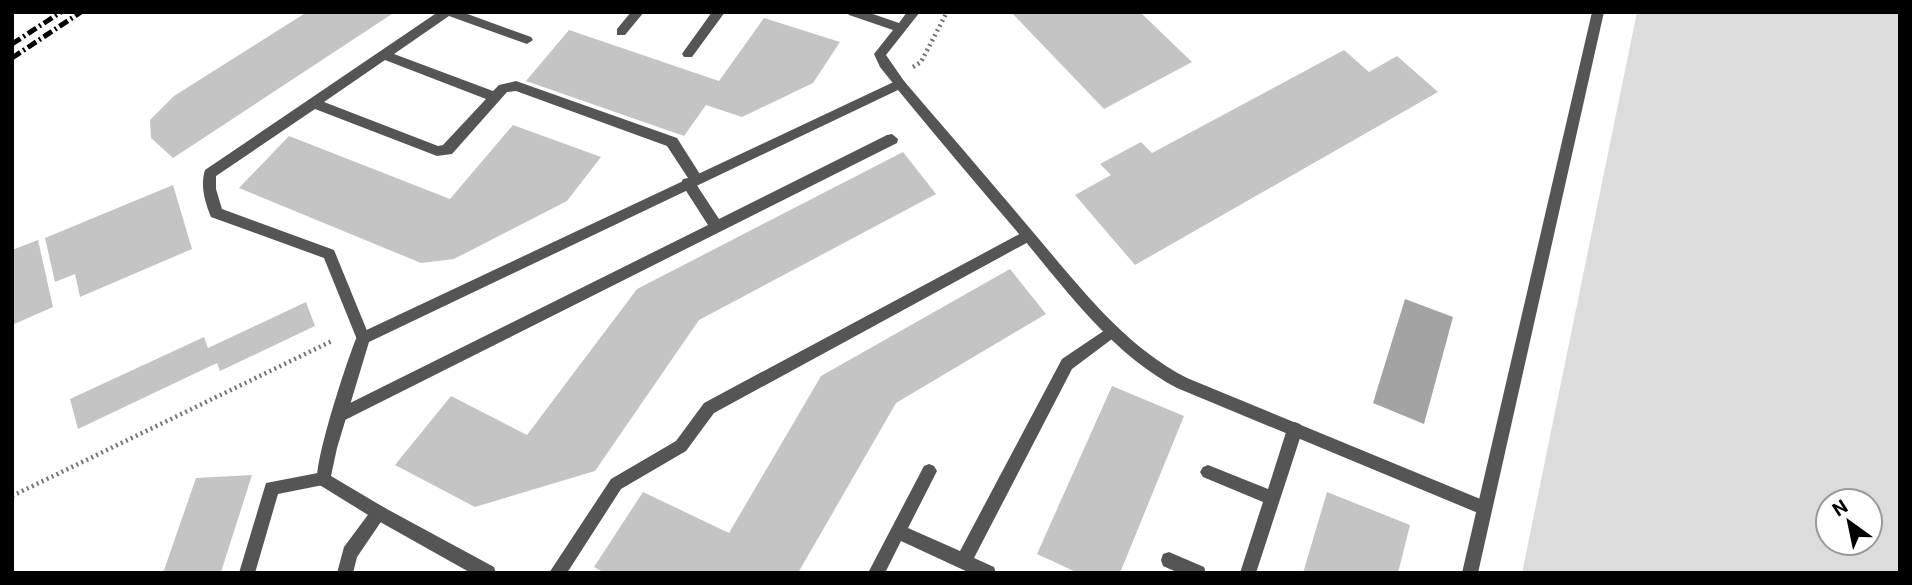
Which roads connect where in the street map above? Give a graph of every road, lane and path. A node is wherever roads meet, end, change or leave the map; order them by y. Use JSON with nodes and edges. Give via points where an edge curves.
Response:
{"nodes":[{"id":1,"x":448,"y":12,"type":"edge"},
{"id":2,"x":638,"y":12,"type":"edge"},
{"id":3,"x":719,"y":12,"type":"edge"},
{"id":4,"x":853,"y":12,"type":"edge"},
{"id":5,"x":914,"y":12,"type":"edge"},
{"id":6,"x":947,"y":12,"type":"edge"},
{"id":7,"x":1598,"y":12,"type":"edge"},
{"id":8,"x":902,"y":27,"type":"junction"},
{"id":9,"x":621,"y":32,"type":"dead end"},
{"id":10,"x":527,"y":40,"type":"dead end"},
{"id":11,"x":688,"y":54,"type":"dead end"},
{"id":12,"x":384,"y":55,"type":"junction"},
{"id":13,"x":912,"y":68,"type":"dead end"},
{"id":14,"x":900,"y":84,"type":"junction"},
{"id":15,"x":495,"y":96,"type":"junction"},
{"id":16,"x":313,"y":103,"type":"junction"},
{"id":17,"x":892,"y":139,"type":"dead end"},
{"id":18,"x":692,"y":181,"type":"junction"},
{"id":19,"x":717,"y":226,"type":"junction"},
{"id":20,"x":1027,"y":236,"type":"junction"},
{"id":21,"x":1111,"y":332,"type":"junction"},
{"id":22,"x":363,"y":338,"type":"junction"},
{"id":23,"x":332,"y":341,"type":"dead end"},
{"id":24,"x":339,"y":416,"type":"junction"},
{"id":25,"x":1295,"y":429,"type":"junction"},
{"id":26,"x":929,"y":471,"type":"dead end"},
{"id":27,"x":1208,"y":472,"type":"dead end"},
{"id":28,"x":323,"y":479,"type":"junction"},
{"id":29,"x":15,"y":494,"type":"edge"},
{"id":30,"x":1271,"y":498,"type":"junction"},
{"id":31,"x":1484,"y":508,"type":"junction"},
{"id":32,"x":379,"y":513,"type":"junction"},
{"id":33,"x":897,"y":531,"type":"junction"},
{"id":34,"x":1169,"y":560,"type":"dead end"},
{"id":35,"x":964,"y":561,"type":"junction"},
{"id":36,"x":247,"y":573,"type":"edge"},
{"id":37,"x":345,"y":573,"type":"edge"},
{"id":38,"x":488,"y":573,"type":"edge"},
{"id":39,"x":557,"y":573,"type":"edge"},
{"id":40,"x":876,"y":573,"type":"edge"},
{"id":41,"x":988,"y":573,"type":"edge"},
{"id":42,"x":1198,"y":573,"type":"edge"},
{"id":43,"x":1248,"y":573,"type":"edge"},
{"id":44,"x":1469,"y":573,"type":"edge"}],
"edges":[{"from":1,"to":10,"type":"street"},
{"from":1,"to":12,"type":"street"},
{"from":2,"to":9,"type":"street"},
{"from":3,"to":11,"type":"street"},
{"from":4,"to":8,"type":"street"},
{"from":5,"to":8,"type":"street"},
{"from":6,"to":13,"type":"path","via":[[921,62]]},
{"from":7,"to":31,"type":"street"},
{"from":8,"to":14,"type":"street","via":[[880,54]]},
{"from":12,"to":15,"type":"street"},
{"from":12,"to":16,"type":"street"},
{"from":14,"to":18,"type":"street"},
{"from":14,"to":20,"type":"street"},
{"from":15,"to":16,"type":"street","via":[[446,150],[437,151]]},
{"from":15,"to":18,"type":"street","via":[[503,88],[516,86],[673,142]]},
{"from":16,"to":22,"type":"street","via":[[210,174],[209,189],[216,213],[329,254]]},
{"from":17,"to":19,"type":"street"},
{"from":18,"to":19,"type":"street"},
{"from":18,"to":22,"type":"street"},
{"from":19,"to":24,"type":"street"},
{"from":20,"to":21,"type":"street"},
{"from":20,"to":39,"type":"street","via":[[709,408],[681,446],[615,484]]},
{"from":21,"to":25,"type":"street","via":[[1160,373]]},
{"from":21,"to":35,"type":"street","via":[[1067,364]]},
{"from":22,"to":24,"type":"street"},
{"from":23,"to":29,"type":"path"},
{"from":24,"to":28,"type":"street"},
{"from":25,"to":30,"type":"street"},
{"from":25,"to":31,"type":"street"},
{"from":26,"to":33,"type":"street"},
{"from":27,"to":30,"type":"street"},
{"from":28,"to":32,"type":"street"},
{"from":28,"to":36,"type":"street","via":[[272,488]]},
{"from":30,"to":43,"type":"street"},
{"from":31,"to":44,"type":"street"},
{"from":32,"to":37,"type":"street","via":[[350,552]]},
{"from":32,"to":38,"type":"street"},
{"from":33,"to":35,"type":"street"},
{"from":33,"to":40,"type":"street"},
{"from":34,"to":42,"type":"street"},
{"from":35,"to":41,"type":"street"}]}
